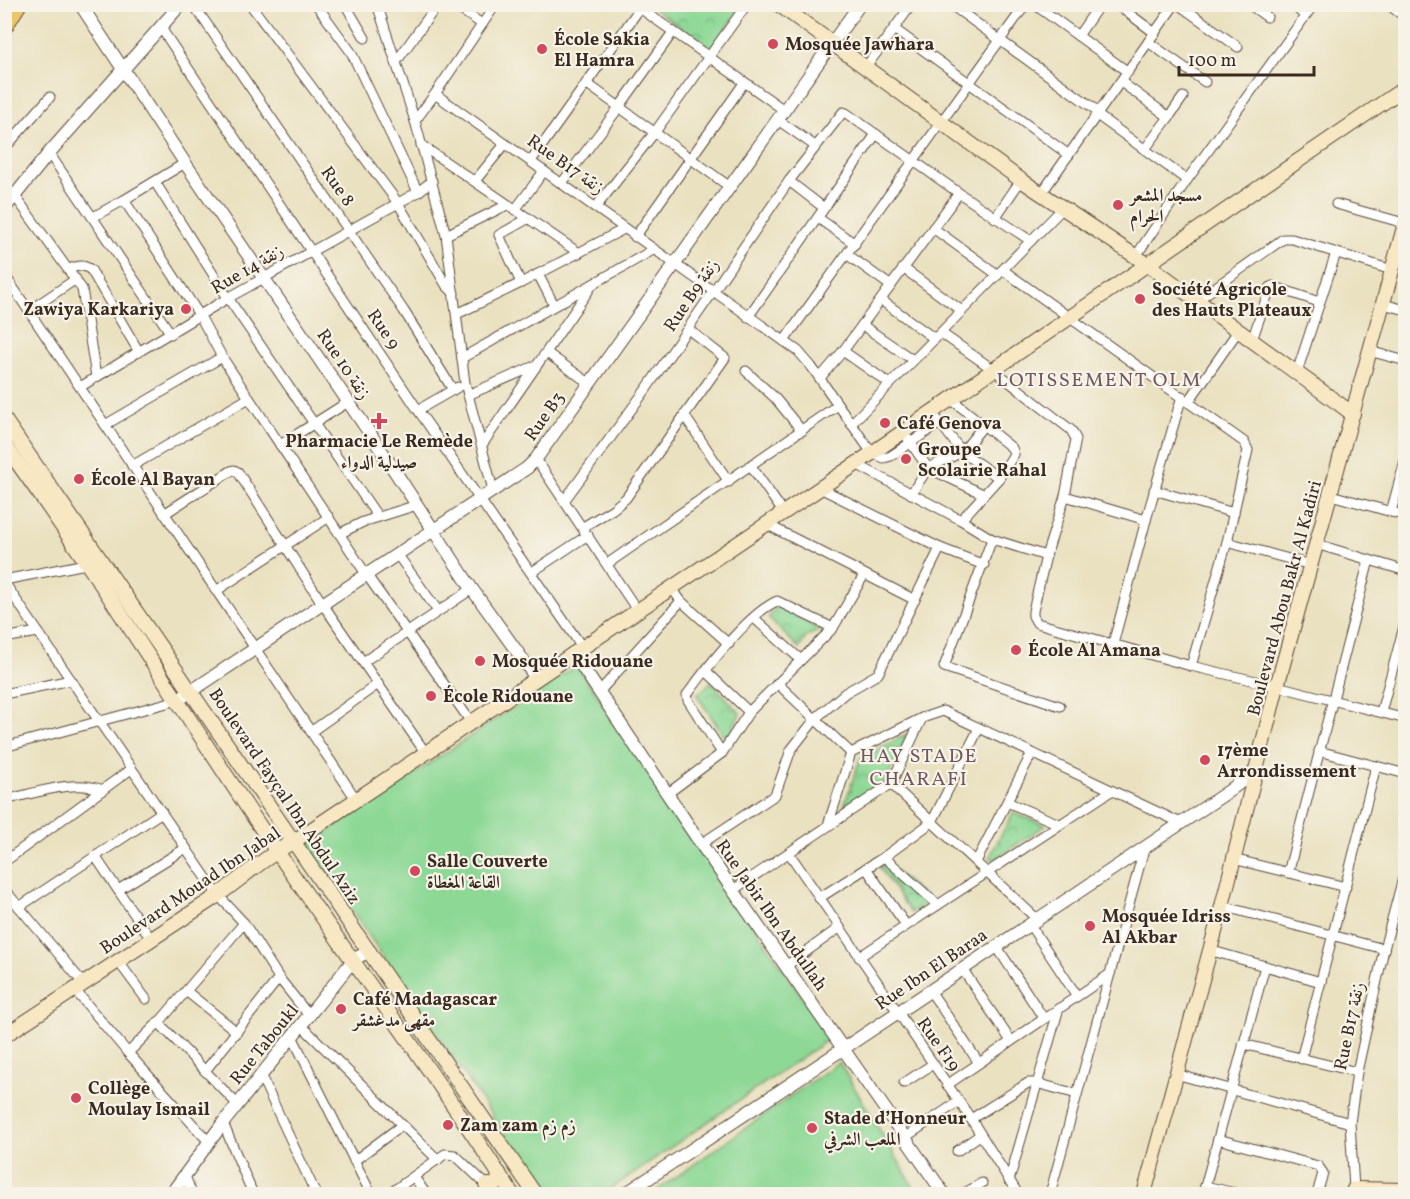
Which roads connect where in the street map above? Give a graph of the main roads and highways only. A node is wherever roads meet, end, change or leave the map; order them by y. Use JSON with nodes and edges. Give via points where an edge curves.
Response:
{"nodes":[{"id":1,"x":19,"y":4,"type":"edge"},
{"id":2,"x":778,"y":4,"type":"edge"},
{"id":3,"x":4,"y":28,"type":"edge"},
{"id":4,"x":1406,"y":87,"type":"edge"},
{"id":5,"x":1405,"y":222,"type":"edge"},
{"id":6,"x":1142,"y":260,"type":"junction"},
{"id":7,"x":1353,"y":414,"type":"junction"},
{"id":8,"x":4,"y":419,"type":"edge"},
{"id":9,"x":12,"y":453,"type":"edge"},
{"id":10,"x":293,"y":842,"type":"junction"},
{"id":11,"x":277,"y":850,"type":"junction"},
{"id":12,"x":4,"y":1036,"type":"edge"},
{"id":13,"x":499,"y":1173,"type":"junction"},
{"id":14,"x":491,"y":1190,"type":"edge"},
{"id":15,"x":1406,"y":1190,"type":"edge"},
{"id":16,"x":1354,"y":1192,"type":"edge"},
{"id":17,"x":512,"y":1194,"type":"edge"},
{"id":18,"x":535,"y":1194,"type":"edge"},
{"id":19,"x":1143,"y":1194,"type":"edge"}],
"edges":[{"from":1,"to":3,"type":"main road"},
{"from":2,"to":6,"type":"main road","via":[[1021,180]]},
{"from":4,"to":6,"type":"main road","name":"Boulevard Mouad Ibn Jabal"},
{"from":5,"to":7,"type":"main road","name":"Boulevard Abou Bakr Al Kadiri"},
{"from":6,"to":7,"type":"main road"},
{"from":6,"to":10,"type":"main road","name":"Boulevard Mouad Ibn Jabal","via":[[1070,317],[951,399],[936,417],[907,437],[872,453]]},
{"from":7,"to":19,"type":"main road","name":"Boulevard Abou Bakr Al Kadiri"},
{"from":8,"to":9,"type":"main road","name":"Boulevard Fayçal Ibn Abdul Aziz"},
{"from":9,"to":10,"type":"main road","name":"Boulevard Fayçal Ibn Abdul Aziz","via":[[191,692]]},
{"from":9,"to":11,"type":"main road","name":"Boulevard Fayçal Ibn Abdul Aziz"},
{"from":10,"to":11,"type":"main road","name":"Boulevard Mouad Ibn Jabal"},
{"from":10,"to":18,"type":"main road","name":"Boulevard Fayçal Ibn Abdul Aziz"},
{"from":11,"to":12,"type":"main road","name":"Boulevard Mouad Ibn Jabal","via":[[218,895]]},
{"from":11,"to":13,"type":"main road","name":"Boulevard Fayçal Ibn Abdul Aziz"},
{"from":13,"to":14,"type":"main road"},
{"from":13,"to":17,"type":"main road","name":"Boulevard Fayçal Ibn Abdul Aziz"},
{"from":15,"to":16,"type":"main road"}]}
